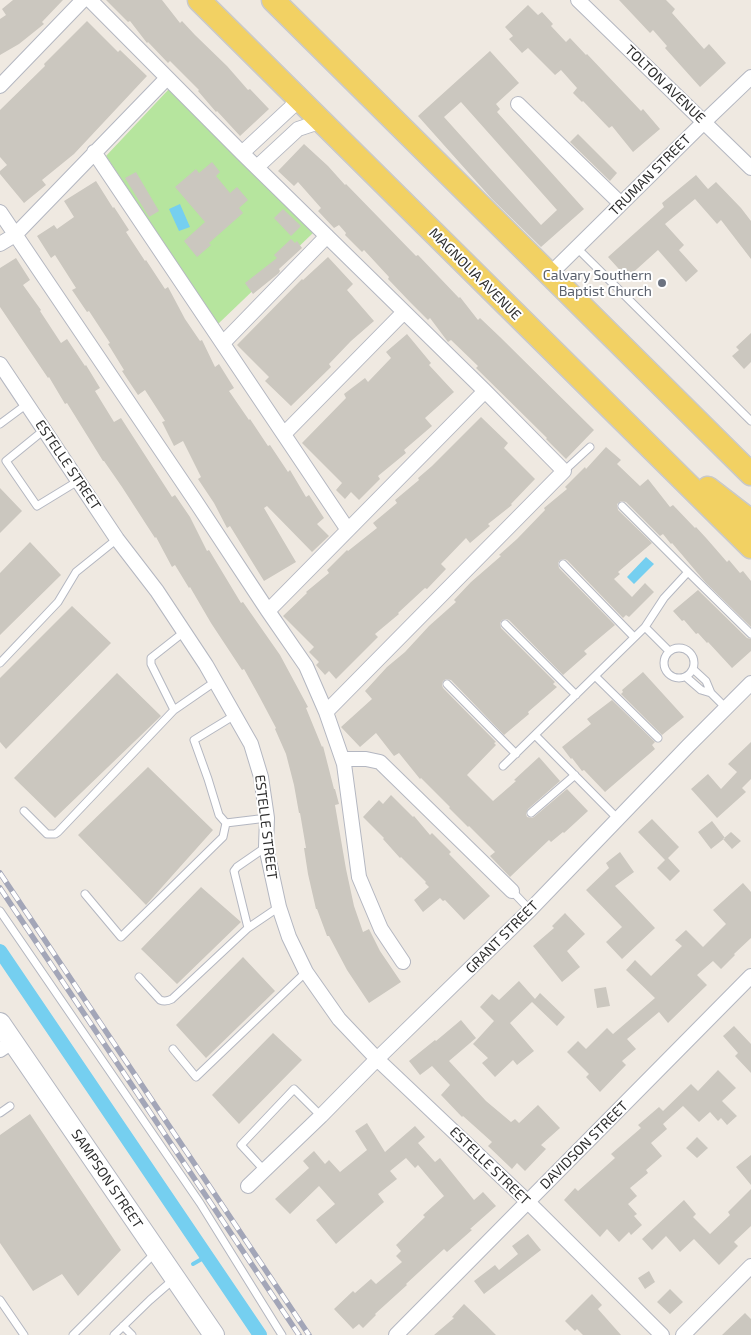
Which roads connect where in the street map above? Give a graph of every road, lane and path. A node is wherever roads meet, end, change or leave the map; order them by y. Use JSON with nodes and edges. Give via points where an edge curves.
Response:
{"nodes":[{"id":1,"x":83,"y":0,"type":"edge"},
{"id":2,"x":90,"y":0,"type":"edge"},
{"id":3,"x":199,"y":0,"type":"edge"},
{"id":4,"x":273,"y":0,"type":"edge"},
{"id":5,"x":578,"y":0,"type":"edge"},
{"id":6,"x":751,"y":77,"type":"edge"},
{"id":7,"x":167,"y":78,"type":"junction"},
{"id":8,"x":0,"y":86,"type":"edge"},
{"id":9,"x":299,"y":100,"type":"junction"},
{"id":10,"x":518,"y":104,"type":"dead end"},
{"id":11,"x":322,"y":121,"type":"junction"},
{"id":12,"x":704,"y":122,"type":"junction"},
{"id":13,"x":94,"y":152,"type":"junction"},
{"id":14,"x":242,"y":153,"type":"junction"},
{"id":15,"x":257,"y":167,"type":"junction"},
{"id":16,"x":751,"y":168,"type":"edge"},
{"id":17,"x":621,"y":204,"type":"junction"},
{"id":18,"x":0,"y":212,"type":"edge"},
{"id":19,"x":15,"y":235,"type":"junction"},
{"id":20,"x":327,"y":236,"type":"junction"},
{"id":21,"x":0,"y":244,"type":"edge"},
{"id":22,"x":577,"y":248,"type":"junction"},
{"id":23,"x":549,"y":275,"type":"junction"},
{"id":24,"x":404,"y":312,"type":"junction"},
{"id":25,"x":223,"y":343,"type":"junction"},
{"id":26,"x":0,"y":364,"type":"edge"},
{"id":27,"x":485,"y":391,"type":"junction"},
{"id":28,"x":27,"y":404,"type":"junction"},
{"id":29,"x":751,"y":421,"type":"edge"},
{"id":30,"x":0,"y":424,"type":"edge"},
{"id":31,"x":44,"y":430,"type":"junction"},
{"id":32,"x":634,"y":432,"type":"junction"},
{"id":33,"x":284,"y":434,"type":"junction"},
{"id":34,"x":590,"y":447,"type":"dead end"},
{"id":35,"x":564,"y":471,"type":"junction"},
{"id":36,"x":751,"y":474,"type":"edge"},
{"id":37,"x":78,"y":481,"type":"junction"},
{"id":38,"x":622,"y":506,"type":"dead end"},
{"id":39,"x":751,"y":521,"type":"edge"},
{"id":40,"x":348,"y":530,"type":"junction"},
{"id":41,"x":117,"y":539,"type":"junction"},
{"id":42,"x":751,"y":548,"type":"edge"},
{"id":43,"x":563,"y":564,"type":"dead end"},
{"id":44,"x":688,"y":572,"type":"junction"},
{"id":45,"x":268,"y":611,"type":"junction"},
{"id":46,"x":505,"y":624,"type":"dead end"},
{"id":47,"x":645,"y":627,"type":"junction"},
{"id":48,"x":184,"y":632,"type":"junction"},
{"id":49,"x":751,"y":634,"type":"edge"},
{"id":50,"x":634,"y":637,"type":"junction"},
{"id":51,"x":668,"y":651,"type":"junction"},
{"id":52,"x":0,"y":663,"type":"edge"},
{"id":53,"x":693,"y":669,"type":"junction"},
{"id":54,"x":595,"y":676,"type":"junction"},
{"id":55,"x":686,"y":677,"type":"junction"},
{"id":56,"x":216,"y":681,"type":"junction"},
{"id":57,"x":751,"y":683,"type":"edge"},
{"id":58,"x":447,"y":684,"type":"dead end"},
{"id":59,"x":711,"y":693,"type":"junction"},
{"id":60,"x":576,"y":695,"type":"junction"},
{"id":61,"x":727,"y":708,"type":"junction"},
{"id":62,"x":174,"y":710,"type":"junction"},
{"id":63,"x":326,"y":712,"type":"junction"},
{"id":64,"x":236,"y":715,"type":"junction"},
{"id":65,"x":535,"y":735,"type":"junction"},
{"id":66,"x":658,"y":738,"type":"dead end"},
{"id":67,"x":516,"y":754,"type":"junction"},
{"id":68,"x":342,"y":759,"type":"junction"},
{"id":69,"x":503,"y":766,"type":"dead end"},
{"id":70,"x":576,"y":775,"type":"junction"},
{"id":71,"x":24,"y":811,"type":"dead end"},
{"id":72,"x":531,"y":813,"type":"dead end"},
{"id":73,"x":267,"y":818,"type":"junction"},
{"id":74,"x":618,"y":819,"type":"junction"},
{"id":75,"x":226,"y":823,"type":"junction"},
{"id":76,"x":266,"y":847,"type":"junction"},
{"id":77,"x":512,"y":892,"type":"joint"},
{"id":78,"x":85,"y":894,"type":"dead end"},
{"id":79,"x":279,"y":907,"type":"junction"},
{"id":80,"x":530,"y":910,"type":"junction"},
{"id":81,"x":0,"y":911,"type":"edge"},
{"id":82,"x":248,"y":928,"type":"junction"},
{"id":83,"x":403,"y":962,"type":"dead end"},
{"id":84,"x":306,"y":972,"type":"junction"},
{"id":85,"x":751,"y":976,"type":"edge"},
{"id":86,"x":139,"y":977,"type":"dead end"},
{"id":87,"x":0,"y":1023,"type":"edge"},
{"id":88,"x":6,"y":1046,"type":"edge"},
{"id":89,"x":173,"y":1049,"type":"dead end"},
{"id":90,"x":377,"y":1059,"type":"junction"},
{"id":91,"x":10,"y":1106,"type":"dead end"},
{"id":92,"x":0,"y":1113,"type":"edge"},
{"id":93,"x":321,"y":1116,"type":"junction"},
{"id":94,"x":264,"y":1170,"type":"junction"},
{"id":95,"x":248,"y":1186,"type":"dead end"},
{"id":96,"x":528,"y":1202,"type":"junction"},
{"id":97,"x":156,"y":1252,"type":"junction"},
{"id":98,"x":751,"y":1266,"type":"edge"},
{"id":99,"x":175,"y":1279,"type":"junction"},
{"id":100,"x":0,"y":1300,"type":"edge"},
{"id":101,"x":123,"y":1326,"type":"junction"},
{"id":102,"x":24,"y":1335,"type":"edge"},
{"id":103,"x":73,"y":1335,"type":"edge"},
{"id":104,"x":114,"y":1335,"type":"edge"},
{"id":105,"x":132,"y":1335,"type":"edge"},
{"id":106,"x":214,"y":1335,"type":"edge"},
{"id":107,"x":282,"y":1335,"type":"edge"},
{"id":108,"x":396,"y":1335,"type":"edge"},
{"id":109,"x":662,"y":1335,"type":"edge"},
{"id":110,"x":683,"y":1335,"type":"edge"}],
"edges":[{"from":1,"to":8,"type":"street"},
{"from":2,"to":7,"type":"street"},
{"from":3,"to":9,"type":"main road","name":"MAGNOLIA AVENUE"},
{"from":4,"to":23,"type":"main road"},
{"from":5,"to":12,"type":"street","name":"TOLTON AVENUE"},
{"from":6,"to":12,"type":"street","name":"TRUMAN STREET"},
{"from":7,"to":13,"type":"street"},
{"from":7,"to":14,"type":"street"},
{"from":9,"to":11,"type":"main road","name":"MAGNOLIA AVENUE"},
{"from":9,"to":14,"type":"street"},
{"from":10,"to":17,"type":"street"},
{"from":11,"to":15,"type":"street","via":[[298,129]]},
{"from":11,"to":32,"type":"main road","name":"MAGNOLIA AVENUE"},
{"from":12,"to":16,"type":"street","name":"TOLTON AVENUE"},
{"from":12,"to":17,"type":"street","name":"TRUMAN STREET"},
{"from":13,"to":19,"type":"street"},
{"from":13,"to":25,"type":"street"},
{"from":14,"to":15,"type":"street"},
{"from":15,"to":20,"type":"street"},
{"from":17,"to":22,"type":"street","name":"TRUMAN STREET"},
{"from":18,"to":19,"type":"street"},
{"from":19,"to":21,"type":"street"},
{"from":19,"to":45,"type":"street"},
{"from":20,"to":24,"type":"street"},
{"from":20,"to":25,"type":"street"},
{"from":22,"to":23,"type":"street","name":"TRUMAN STREET"},
{"from":22,"to":29,"type":"lane"},
{"from":23,"to":36,"type":"main road"},
{"from":24,"to":27,"type":"street"},
{"from":24,"to":33,"type":"street"},
{"from":25,"to":33,"type":"street"},
{"from":26,"to":28,"type":"street","name":"ESTELLE STREET"},
{"from":27,"to":35,"type":"street"},
{"from":27,"to":40,"type":"street"},
{"from":28,"to":30,"type":"lane"},
{"from":28,"to":31,"type":"street","name":"ESTELLE STREET"},
{"from":31,"to":37,"type":"street","name":"ESTELLE STREET"},
{"from":31,"to":37,"type":"lane","via":[[6,461],[37,506]]},
{"from":32,"to":39,"type":"main road"},
{"from":32,"to":42,"type":"main road","name":"MAGNOLIA AVENUE"},
{"from":33,"to":40,"type":"street"},
{"from":34,"to":35,"type":"lane"},
{"from":35,"to":63,"type":"street"},
{"from":37,"to":41,"type":"street","name":"ESTELLE STREET"},
{"from":38,"to":44,"type":"lane"},
{"from":40,"to":45,"type":"street"},
{"from":41,"to":48,"type":"street","name":"ESTELLE STREET"},
{"from":41,"to":52,"type":"lane","via":[[76,572],[58,602]]},
{"from":43,"to":50,"type":"lane"},
{"from":44,"to":47,"type":"lane","via":[[664,598]]},
{"from":44,"to":49,"type":"lane"},
{"from":45,"to":63,"type":"street","via":[[306,666]]},
{"from":46,"to":60,"type":"lane"},
{"from":47,"to":50,"type":"lane"},
{"from":47,"to":51,"type":"lane"},
{"from":48,"to":56,"type":"street","name":"ESTELLE STREET"},
{"from":48,"to":62,"type":"lane","via":[[151,658]]},
{"from":50,"to":54,"type":"lane"},
{"from":51,"to":53,"type":"lane","via":[[678,647],[688,650],[694,659]]},
{"from":51,"to":55,"type":"lane","via":[[664,660],[665,670],[676,678]]},
{"from":53,"to":55,"type":"lane"},
{"from":53,"to":59,"type":"lane","via":[[706,681]]},
{"from":54,"to":60,"type":"lane"},
{"from":54,"to":66,"type":"lane"},
{"from":55,"to":59,"type":"lane","via":[[701,690]]},
{"from":56,"to":62,"type":"lane"},
{"from":56,"to":64,"type":"street","name":"ESTELLE STREET"},
{"from":57,"to":61,"type":"street","name":"GRANT STREET"},
{"from":58,"to":67,"type":"lane"},
{"from":59,"to":61,"type":"lane"},
{"from":60,"to":65,"type":"lane"},
{"from":61,"to":74,"type":"street","name":"GRANT STREET"},
{"from":62,"to":71,"type":"lane","via":[[58,832],[47,834]]},
{"from":63,"to":68,"type":"street"},
{"from":64,"to":73,"type":"street","name":"ESTELLE STREET","via":[[251,744],[261,777]]},
{"from":64,"to":75,"type":"lane","via":[[194,740],[219,815]]},
{"from":65,"to":67,"type":"lane"},
{"from":65,"to":70,"type":"lane"},
{"from":67,"to":69,"type":"lane"},
{"from":68,"to":77,"type":"street","via":[[380,762]]},
{"from":68,"to":83,"type":"street","via":[[359,876],[381,929]]},
{"from":70,"to":72,"type":"lane"},
{"from":70,"to":74,"type":"lane"},
{"from":73,"to":75,"type":"lane"},
{"from":73,"to":76,"type":"street","name":"ESTELLE STREET"},
{"from":74,"to":80,"type":"street","name":"GRANT STREET"},
{"from":75,"to":78,"type":"lane","via":[[223,837],[121,937]]},
{"from":76,"to":79,"type":"street","name":"ESTELLE STREET"},
{"from":76,"to":82,"type":"lane","via":[[234,871]]},
{"from":77,"to":80,"type":"lane"},
{"from":79,"to":82,"type":"lane"},
{"from":79,"to":84,"type":"street","name":"ESTELLE STREET"},
{"from":80,"to":90,"type":"street","name":"GRANT STREET"},
{"from":81,"to":107,"type":"lane","via":[[200,1204]]},
{"from":82,"to":86,"type":"lane","via":[[168,1001],[160,1000]]},
{"from":84,"to":89,"type":"lane","via":[[196,1077]]},
{"from":84,"to":90,"type":"street","name":"ESTELLE STREET","via":[[339,1018]]},
{"from":85,"to":96,"type":"street","name":"DAVIDSON STREET"},
{"from":87,"to":88,"type":"street","name":"SAMPSON STREET"},
{"from":88,"to":97,"type":"street","name":"SAMPSON STREET"},
{"from":90,"to":93,"type":"street","name":"GRANT STREET"},
{"from":90,"to":96,"type":"street","name":"ESTELLE STREET"},
{"from":91,"to":92,"type":"lane"},
{"from":93,"to":94,"type":"street","name":"GRANT STREET"},
{"from":93,"to":94,"type":"lane","via":[[294,1089],[241,1145]]},
{"from":94,"to":95,"type":"street","name":"GRANT STREET"},
{"from":96,"to":108,"type":"street","name":"DAVIDSON STREET"},
{"from":96,"to":109,"type":"street","name":"ESTELLE STREET"},
{"from":97,"to":99,"type":"street","name":"SAMPSON STREET"},
{"from":97,"to":103,"type":"lane"},
{"from":98,"to":110,"type":"street"},
{"from":99,"to":101,"type":"lane"},
{"from":99,"to":106,"type":"street","name":"SAMPSON STREET"},
{"from":100,"to":102,"type":"lane"},
{"from":101,"to":104,"type":"lane"},
{"from":101,"to":105,"type":"lane"}]}
